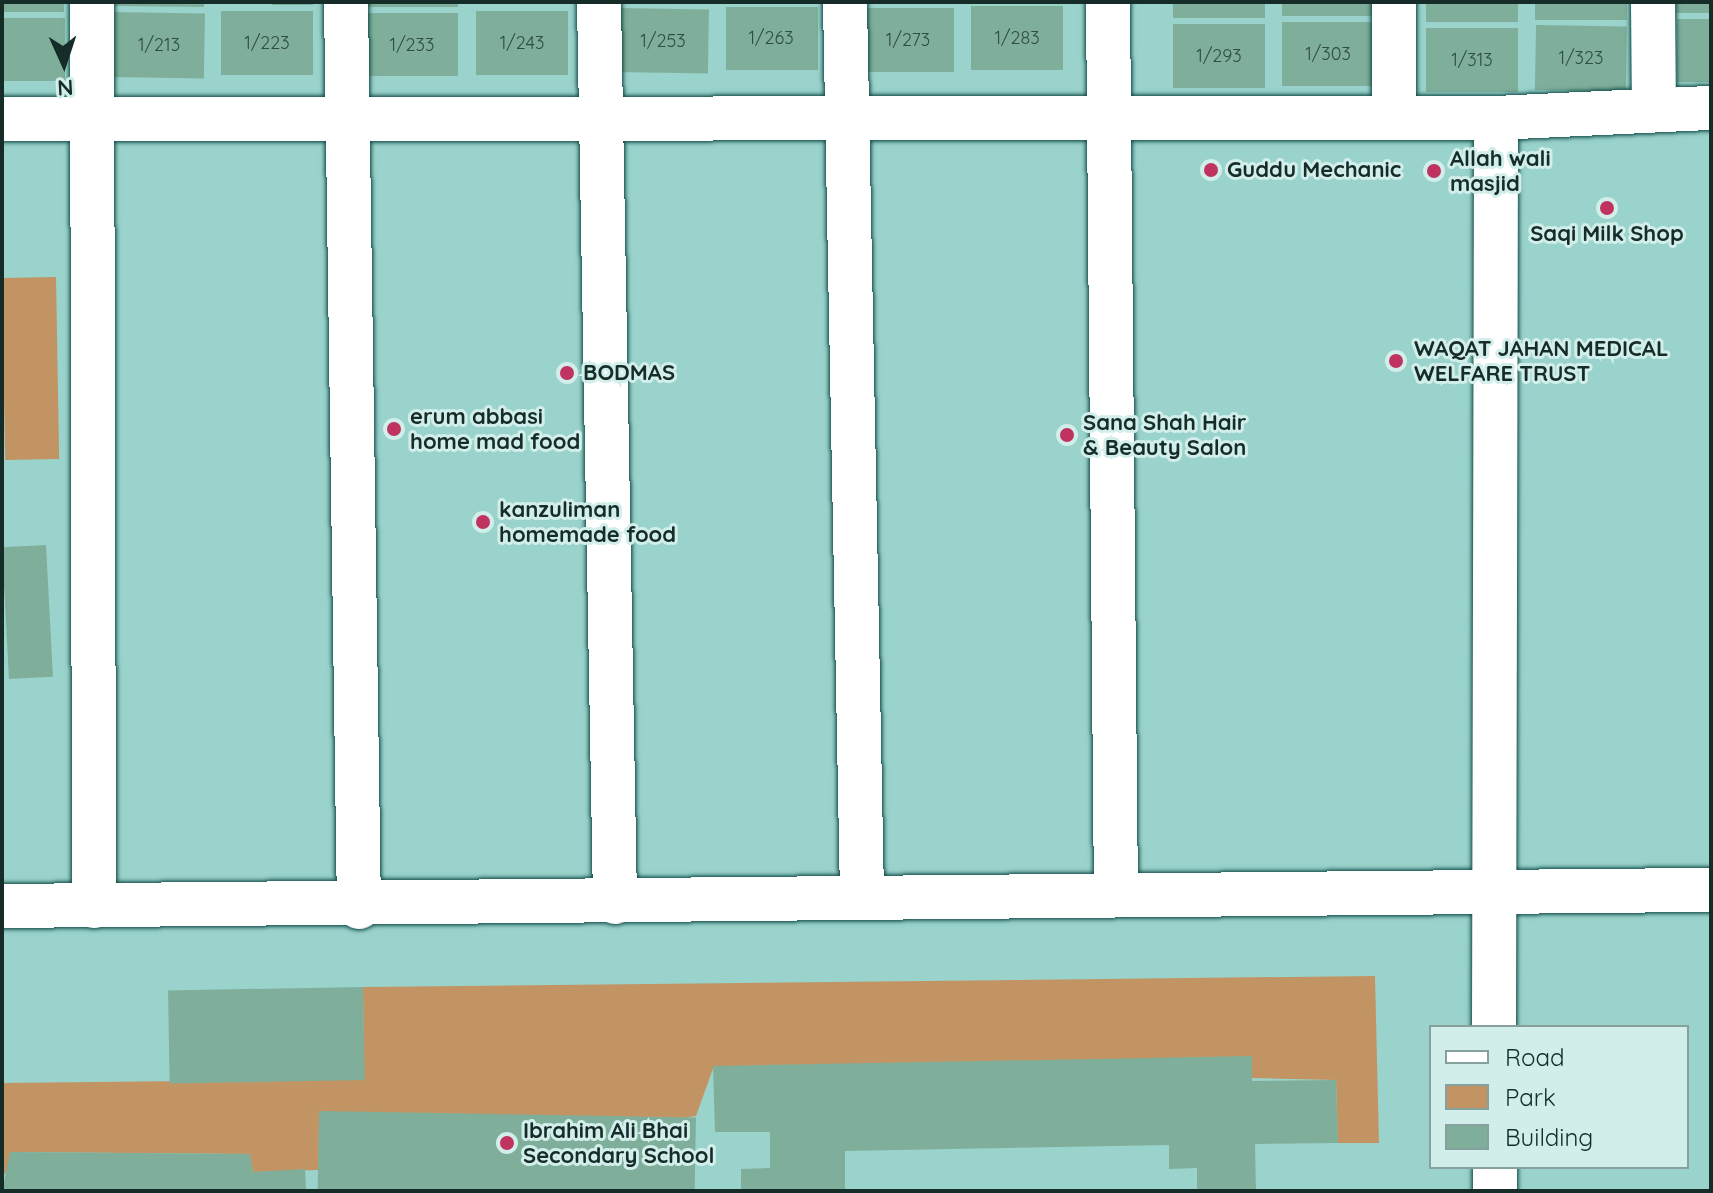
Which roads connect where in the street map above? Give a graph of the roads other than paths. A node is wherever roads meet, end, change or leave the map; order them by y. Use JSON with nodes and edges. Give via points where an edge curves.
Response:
{"nodes":[{"id":1,"x":92,"y":2,"type":"edge"},
{"id":2,"x":346,"y":2,"type":"edge"},
{"id":3,"x":599,"y":2,"type":"edge"},
{"id":4,"x":845,"y":2,"type":"edge"},
{"id":5,"x":1108,"y":2,"type":"edge"},
{"id":6,"x":1394,"y":2,"type":"edge"},
{"id":7,"x":1653,"y":2,"type":"edge"},
{"id":8,"x":1711,"y":108,"type":"edge"},
{"id":9,"x":1654,"y":109,"type":"junction"},
{"id":10,"x":1108,"y":113,"type":"junction"},
{"id":11,"x":847,"y":114,"type":"junction"},
{"id":12,"x":600,"y":116,"type":"junction"},
{"id":13,"x":1394,"y":116,"type":"junction"},
{"id":14,"x":348,"y":117,"type":"junction"},
{"id":15,"x":93,"y":118,"type":"junction"},
{"id":16,"x":1496,"y":118,"type":"junction"},
{"id":17,"x":2,"y":119,"type":"edge"},
{"id":18,"x":1711,"y":890,"type":"edge"},
{"id":19,"x":1116,"y":894,"type":"junction"},
{"id":20,"x":1494,"y":896,"type":"junction"},
{"id":21,"x":862,"y":898,"type":"junction"},
{"id":22,"x":615,"y":902,"type":"junction"},
{"id":23,"x":2,"y":906,"type":"edge"},
{"id":24,"x":94,"y":906,"type":"junction"},
{"id":25,"x":359,"y":907,"type":"junction"},
{"id":26,"x":1494,"y":1025,"type":"edge"},
{"id":27,"x":1495,"y":1169,"type":"edge"},
{"id":28,"x":1495,"y":1191,"type":"edge"}],
"edges":[{"from":1,"to":15,"type":"street"},
{"from":2,"to":14,"type":"street"},
{"from":3,"to":12,"type":"street"},
{"from":4,"to":11,"type":"street"},
{"from":5,"to":10,"type":"street"},
{"from":6,"to":13,"type":"street"},
{"from":7,"to":9,"type":"street"},
{"from":8,"to":9,"type":"street"},
{"from":9,"to":16,"type":"street"},
{"from":10,"to":11,"type":"street"},
{"from":10,"to":13,"type":"street"},
{"from":10,"to":19,"type":"street"},
{"from":11,"to":12,"type":"street"},
{"from":11,"to":21,"type":"street"},
{"from":12,"to":14,"type":"street"},
{"from":12,"to":22,"type":"street"},
{"from":13,"to":16,"type":"street"},
{"from":14,"to":15,"type":"street"},
{"from":14,"to":25,"type":"street"},
{"from":15,"to":17,"type":"street"},
{"from":15,"to":24,"type":"street"},
{"from":16,"to":20,"type":"street"},
{"from":18,"to":20,"type":"street"},
{"from":19,"to":20,"type":"street"},
{"from":19,"to":21,"type":"street"},
{"from":20,"to":26,"type":"street"},
{"from":21,"to":22,"type":"street"},
{"from":22,"to":25,"type":"street"},
{"from":23,"to":24,"type":"street"},
{"from":24,"to":25,"type":"street"},
{"from":27,"to":28,"type":"street"}]}
